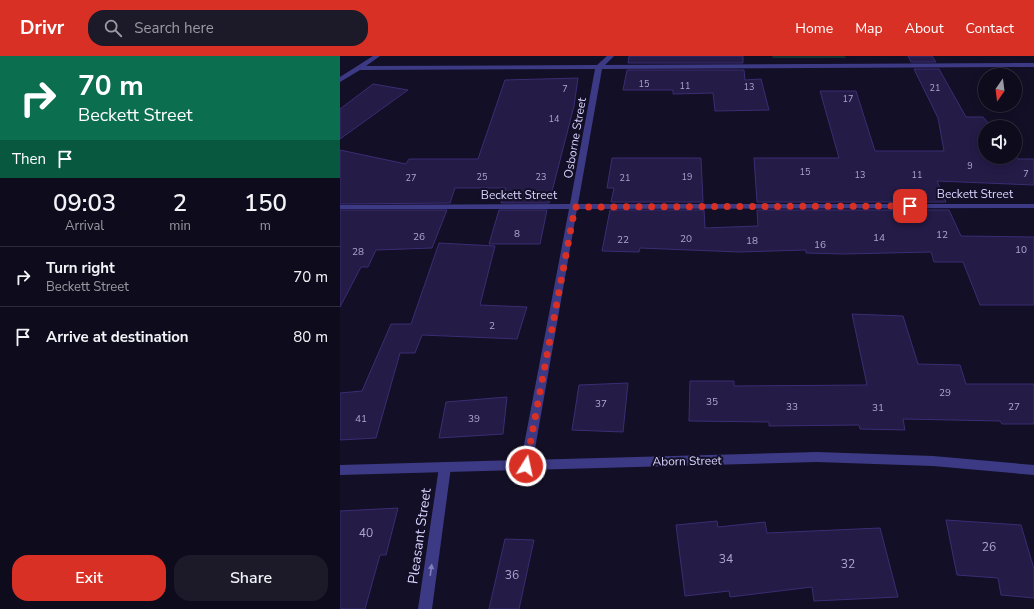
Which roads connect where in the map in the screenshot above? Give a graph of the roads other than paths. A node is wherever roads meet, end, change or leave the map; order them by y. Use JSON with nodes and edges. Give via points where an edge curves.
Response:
{"nodes":[{"id":1,"x":377,"y":56,"type":"edge"},
{"id":2,"x":611,"y":56,"type":"edge"},
{"id":3,"x":1034,"y":65,"type":"edge"},
{"id":4,"x":599,"y":67,"type":"junction"},
{"id":5,"x":359,"y":68,"type":"junction"},
{"id":6,"x":340,"y":80,"type":"edge"},
{"id":7,"x":1034,"y":206,"type":"edge"},
{"id":8,"x":340,"y":207,"type":"edge"},
{"id":9,"x":575,"y":207,"type":"junction"},
{"id":10,"x":526,"y":466,"type":"junction"},
{"id":11,"x":445,"y":467,"type":"junction"},
{"id":12,"x":340,"y":470,"type":"edge"},
{"id":13,"x":1034,"y":470,"type":"edge"},
{"id":14,"x":425,"y":609,"type":"edge"}],
"edges":[{"from":1,"to":5,"type":"street"},
{"from":2,"to":4,"type":"street"},
{"from":3,"to":4,"type":"street"},
{"from":4,"to":5,"type":"street"},
{"from":4,"to":9,"type":"street","name":"Osborne Street"},
{"from":5,"to":6,"type":"street"},
{"from":7,"to":9,"type":"street","name":"Beckett Street"},
{"from":8,"to":9,"type":"street","name":"Beckett Street"},
{"from":9,"to":10,"type":"street","name":"Osborne Street"},
{"from":10,"to":11,"type":"street","name":"Aborn Street"},
{"from":10,"to":13,"type":"street","name":"Aborn Street","via":[[817,457],[933,461]]},
{"from":11,"to":12,"type":"street","name":"Aborn Street"},
{"from":14,"to":11,"type":"street","name":"Pleasant Street","one_way":true}]}
